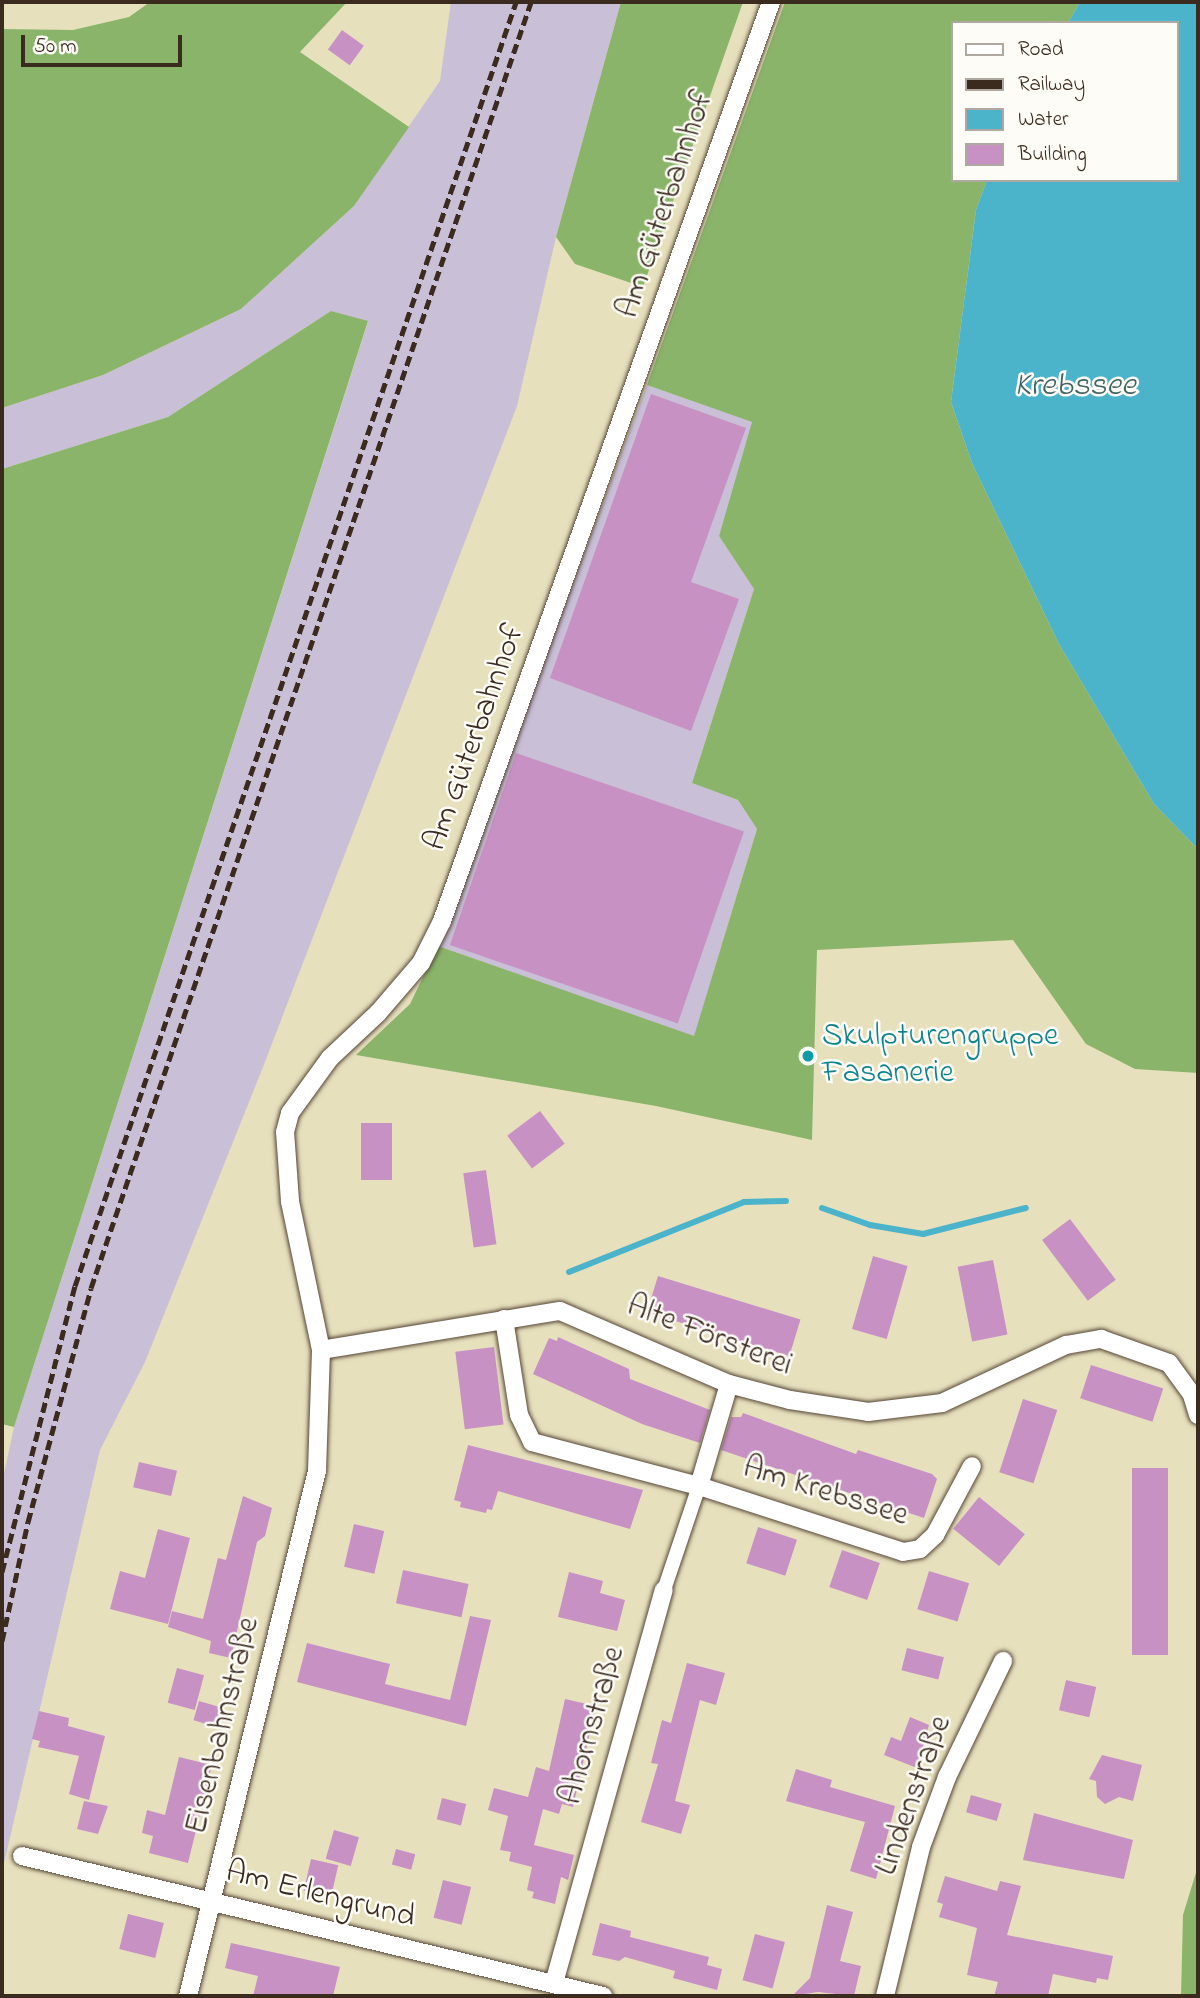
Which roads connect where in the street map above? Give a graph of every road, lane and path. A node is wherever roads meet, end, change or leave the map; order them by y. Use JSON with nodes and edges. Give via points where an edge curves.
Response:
{"nodes":[{"id":1,"x":771,"y":2,"type":"edge"},
{"id":2,"x":504,"y":1319,"type":"junction"},
{"id":3,"x":321,"y":1350,"type":"junction"},
{"id":4,"x":729,"y":1384,"type":"junction"},
{"id":5,"x":1198,"y":1415,"type":"edge"},
{"id":6,"x":972,"y":1466,"type":"dead end"},
{"id":7,"x":317,"y":1471,"type":"joint"},
{"id":8,"x":699,"y":1486,"type":"junction"},
{"id":9,"x":664,"y":1590,"type":"joint"},
{"id":10,"x":1003,"y":1661,"type":"dead end"},
{"id":11,"x":22,"y":1856,"type":"dead end"},
{"id":12,"x":212,"y":1900,"type":"junction"},
{"id":13,"x":554,"y":1983,"type":"junction"},
{"id":14,"x":188,"y":1996,"type":"edge"},
{"id":15,"x":603,"y":1996,"type":"edge"},
{"id":16,"x":886,"y":1996,"type":"edge"}],
"edges":[{"from":1,"to":3,"type":"street","name":"Am Güterbahnhof","via":[[442,921],[414,972],[330,1058],[290,1113],[285,1132],[290,1201]]},
{"from":2,"to":3,"type":"street","name":"Alte Försterei"},
{"from":2,"to":4,"type":"street","name":"Alte Försterei","via":[[560,1311]]},
{"from":2,"to":8,"type":"street","name":"Am Krebssee","via":[[519,1415],[531,1442]]},
{"from":3,"to":7,"type":"street","name":"Am Güterbahnhof"},
{"from":4,"to":5,"type":"street","name":"Alte Försterei","via":[[824,1407],[899,1411],[942,1403],[1066,1345],[1101,1339],[1169,1363],[1192,1395]]},
{"from":4,"to":8,"type":"street","name":"Am Krebssee"},
{"from":6,"to":8,"type":"street","name":"Am Krebssee","via":[[935,1535],[920,1549],[903,1552]]},
{"from":7,"to":12,"type":"street","name":"Eisenbahnstraße"},
{"from":8,"to":9,"type":"street","name":"Ahornstraße"},
{"from":9,"to":13,"type":"street","name":"Ahornstraße"},
{"from":10,"to":16,"type":"street","name":"Lindenstraße","via":[[947,1777],[921,1847]]},
{"from":11,"to":12,"type":"street","name":"Am Erlengrund"},
{"from":12,"to":13,"type":"street","name":"Am Erlengrund"},
{"from":12,"to":14,"type":"street","name":"Eisenbahnstraße"},
{"from":13,"to":15,"type":"street","name":"Am Erlengrund"}]}
